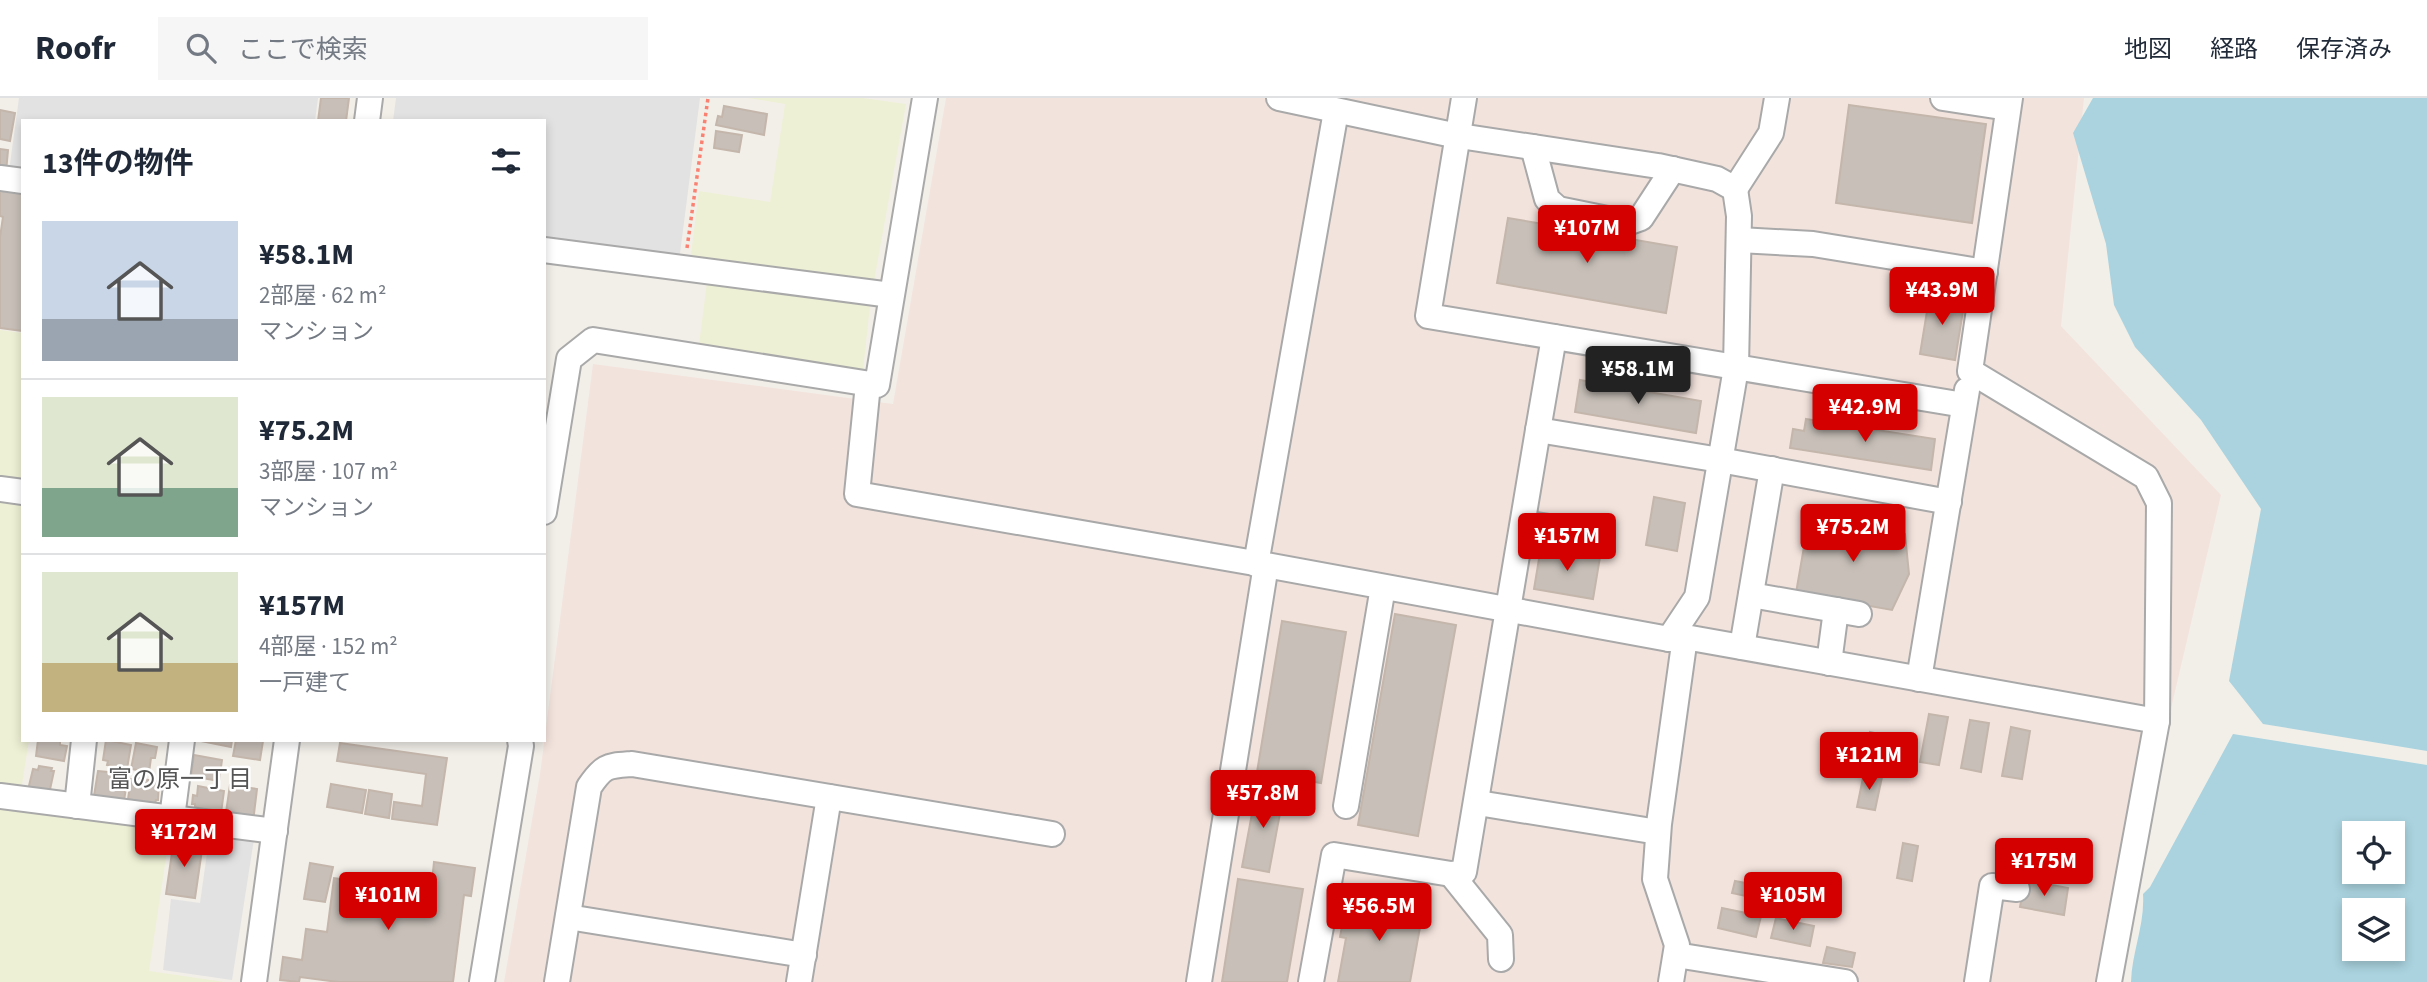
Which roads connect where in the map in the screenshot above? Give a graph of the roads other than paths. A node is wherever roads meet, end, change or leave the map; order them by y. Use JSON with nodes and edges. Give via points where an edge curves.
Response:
{"nodes":[{"id":1,"x":370,"y":98,"type":"edge"},
{"id":2,"x":925,"y":98,"type":"edge"},
{"id":3,"x":1279,"y":98,"type":"edge"},
{"id":4,"x":1464,"y":98,"type":"edge"},
{"id":5,"x":1777,"y":98,"type":"edge"},
{"id":6,"x":1943,"y":98,"type":"edge"},
{"id":7,"x":1309,"y":101,"type":"edge"},
{"id":8,"x":2009,"y":103,"type":"edge"},
{"id":9,"x":1336,"y":111,"type":"junction"},
{"id":10,"x":367,"y":119,"type":"edge"},
{"id":11,"x":1458,"y":136,"type":"junction"},
{"id":12,"x":1533,"y":147,"type":"junction"},
{"id":13,"x":1673,"y":169,"type":"junction"},
{"id":14,"x":0,"y":178,"type":"edge"},
{"id":15,"x":21,"y":181,"type":"edge"},
{"id":16,"x":1735,"y":189,"type":"junction"},
{"id":17,"x":1739,"y":240,"type":"junction"},
{"id":18,"x":546,"y":250,"type":"edge"},
{"id":19,"x":1984,"y":272,"type":"junction"},
{"id":20,"x":891,"y":295,"type":"junction"},
{"id":21,"x":1554,"y":337,"type":"junction"},
{"id":22,"x":1736,"y":368,"type":"junction"},
{"id":23,"x":1970,"y":372,"type":"junction"},
{"id":24,"x":868,"y":384,"type":"junction"},
{"id":25,"x":1965,"y":405,"type":"junction"},
{"id":26,"x":1538,"y":430,"type":"junction"},
{"id":27,"x":1720,"y":460,"type":"junction"},
{"id":28,"x":1772,"y":470,"type":"junction"},
{"id":29,"x":0,"y":489,"type":"edge"},
{"id":30,"x":21,"y":492,"type":"edge"},
{"id":31,"x":546,"y":500,"type":"edge"},
{"id":32,"x":1949,"y":502,"type":"junction"},
{"id":33,"x":1523,"y":523,"type":"junction"},
{"id":34,"x":1602,"y":535,"type":"dead end"},
{"id":35,"x":1261,"y":564,"type":"junction"},
{"id":36,"x":1383,"y":587,"type":"junction"},
{"id":37,"x":1751,"y":595,"type":"junction"},
{"id":38,"x":1509,"y":610,"type":"junction"},
{"id":39,"x":1677,"y":638,"type":"junction"},
{"id":40,"x":1742,"y":647,"type":"junction"},
{"id":41,"x":1829,"y":663,"type":"junction"},
{"id":42,"x":1919,"y":679,"type":"junction"},
{"id":43,"x":2157,"y":721,"type":"junction"},
{"id":44,"x":84,"y":742,"type":"edge"},
{"id":45,"x":182,"y":742,"type":"edge"},
{"id":46,"x":287,"y":742,"type":"edge"},
{"id":47,"x":520,"y":742,"type":"edge"},
{"id":48,"x":0,"y":796,"type":"edge"},
{"id":49,"x":829,"y":797,"type":"junction"},
{"id":50,"x":1478,"y":803,"type":"junction"},
{"id":51,"x":77,"y":806,"type":"junction"},
{"id":52,"x":1346,"y":806,"type":"dead end"},
{"id":53,"x":172,"y":818,"type":"junction"},
{"id":54,"x":275,"y":831,"type":"junction"},
{"id":55,"x":1658,"y":832,"type":"junction"},
{"id":56,"x":1052,"y":835,"type":"dead end"},
{"id":57,"x":1451,"y":874,"type":"junction"},
{"id":58,"x":2017,"y":889,"type":"dead end"},
{"id":59,"x":568,"y":917,"type":"junction"},
{"id":60,"x":804,"y":955,"type":"junction"},
{"id":61,"x":1676,"y":955,"type":"junction"},
{"id":62,"x":1501,"y":959,"type":"dead end"},
{"id":63,"x":254,"y":982,"type":"edge"},
{"id":64,"x":482,"y":982,"type":"edge"},
{"id":65,"x":557,"y":982,"type":"edge"},
{"id":66,"x":799,"y":982,"type":"edge"},
{"id":67,"x":1199,"y":982,"type":"edge"},
{"id":68,"x":1311,"y":982,"type":"edge"},
{"id":69,"x":1671,"y":982,"type":"edge"},
{"id":70,"x":1845,"y":982,"type":"edge"},
{"id":71,"x":1977,"y":982,"type":"edge"},
{"id":72,"x":2109,"y":982,"type":"edge"}],
"edges":[{"from":1,"to":10,"type":"street"},
{"from":2,"to":20,"type":"street"},
{"from":3,"to":7,"type":"street"},
{"from":4,"to":11,"type":"street"},
{"from":5,"to":16,"type":"street","via":[[1771,133]]},
{"from":6,"to":8,"type":"street"},
{"from":7,"to":9,"type":"street"},
{"from":8,"to":19,"type":"street"},
{"from":9,"to":11,"type":"street"},
{"from":9,"to":35,"type":"street"},
{"from":11,"to":12,"type":"street"},
{"from":11,"to":21,"type":"street","via":[[1427,316]]},
{"from":12,"to":13,"type":"street"},
{"from":12,"to":13,"type":"street","via":[[1547,199],[1558,209],[1627,223],[1641,218]]},
{"from":13,"to":16,"type":"street","via":[[1717,178]]},
{"from":14,"to":15,"type":"street"},
{"from":16,"to":17,"type":"street"},
{"from":17,"to":19,"type":"street","via":[[1813,244]]},
{"from":17,"to":22,"type":"street"},
{"from":18,"to":20,"type":"street"},
{"from":19,"to":23,"type":"street"},
{"from":20,"to":24,"type":"street","via":[[877,386]]},
{"from":21,"to":22,"type":"street"},
{"from":21,"to":26,"type":"street"},
{"from":22,"to":25,"type":"street"},
{"from":22,"to":27,"type":"street"},
{"from":23,"to":25,"type":"street"},
{"from":23,"to":43,"type":"street","via":[[2146,477],[2159,503]]},
{"from":24,"to":31,"type":"street","via":[[593,340],[569,359]]},
{"from":24,"to":35,"type":"street","via":[[857,495]]},
{"from":25,"to":32,"type":"street"},
{"from":26,"to":27,"type":"street"},
{"from":26,"to":33,"type":"street"},
{"from":27,"to":28,"type":"street"},
{"from":27,"to":39,"type":"street","via":[[1697,597]]},
{"from":28,"to":32,"type":"street"},
{"from":28,"to":37,"type":"street"},
{"from":29,"to":30,"type":"street"},
{"from":32,"to":42,"type":"street"},
{"from":33,"to":34,"type":"street"},
{"from":33,"to":38,"type":"street"},
{"from":35,"to":36,"type":"street"},
{"from":35,"to":67,"type":"street"},
{"from":36,"to":38,"type":"street"},
{"from":36,"to":52,"type":"street"},
{"from":37,"to":40,"type":"street"},
{"from":37,"to":41,"type":"street","via":[[1847,612]]},
{"from":38,"to":39,"type":"street"},
{"from":38,"to":50,"type":"street"},
{"from":39,"to":40,"type":"street"},
{"from":39,"to":55,"type":"street"},
{"from":40,"to":41,"type":"street"},
{"from":41,"to":42,"type":"street"},
{"from":42,"to":43,"type":"street"},
{"from":43,"to":72,"type":"street"},
{"from":44,"to":51,"type":"street"},
{"from":45,"to":53,"type":"street"},
{"from":46,"to":54,"type":"street"},
{"from":47,"to":64,"type":"street"},
{"from":48,"to":51,"type":"street"},
{"from":49,"to":56,"type":"street"},
{"from":49,"to":59,"type":"street","via":[[632,764],[600,771],[589,787]]},
{"from":49,"to":60,"type":"street"},
{"from":50,"to":55,"type":"street"},
{"from":50,"to":57,"type":"street","via":[[1464,872]]},
{"from":51,"to":53,"type":"street"},
{"from":53,"to":54,"type":"street"},
{"from":54,"to":63,"type":"street"},
{"from":55,"to":61,"type":"street","via":[[1655,879],[1677,945]]},
{"from":57,"to":62,"type":"street","via":[[1500,935]]},
{"from":57,"to":68,"type":"street","via":[[1334,855]]},
{"from":58,"to":71,"type":"street","via":[[1992,886]]},
{"from":59,"to":60,"type":"street"},
{"from":59,"to":65,"type":"street"},
{"from":60,"to":66,"type":"street"},
{"from":61,"to":69,"type":"street"},
{"from":61,"to":70,"type":"street"}]}
